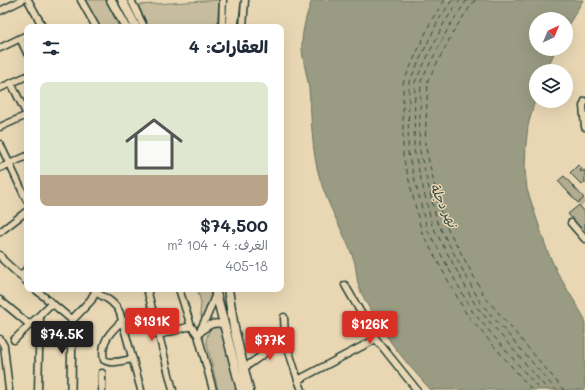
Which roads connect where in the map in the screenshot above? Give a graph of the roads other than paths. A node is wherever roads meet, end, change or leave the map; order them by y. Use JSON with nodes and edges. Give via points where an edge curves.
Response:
{"nodes":[{"id":1,"x":22,"y":0,"type":"edge"},
{"id":2,"x":28,"y":0,"type":"edge"},
{"id":3,"x":81,"y":0,"type":"edge"},
{"id":4,"x":111,"y":0,"type":"edge"},
{"id":5,"x":122,"y":0,"type":"edge"},
{"id":6,"x":131,"y":0,"type":"edge"},
{"id":7,"x":223,"y":0,"type":"edge"},
{"id":8,"x":231,"y":0,"type":"edge"},
{"id":9,"x":237,"y":0,"type":"edge"},
{"id":10,"x":245,"y":0,"type":"edge"},
{"id":11,"x":0,"y":11,"type":"edge"},
{"id":12,"x":41,"y":24,"type":"edge"},
{"id":13,"x":94,"y":24,"type":"edge"},
{"id":14,"x":124,"y":24,"type":"edge"},
{"id":15,"x":134,"y":24,"type":"edge"},
{"id":16,"x":143,"y":24,"type":"edge"},
{"id":17,"x":222,"y":24,"type":"edge"},
{"id":18,"x":229,"y":24,"type":"edge"},
{"id":19,"x":234,"y":24,"type":"edge"},
{"id":20,"x":243,"y":24,"type":"edge"},
{"id":21,"x":24,"y":36,"type":"edge"},
{"id":22,"x":20,"y":38,"type":"junction"},
{"id":23,"x":24,"y":47,"type":"edge"},
{"id":24,"x":0,"y":48,"type":"edge"},
{"id":25,"x":24,"y":77,"type":"edge"},
{"id":26,"x":11,"y":83,"type":"junction"},
{"id":27,"x":0,"y":88,"type":"edge"},
{"id":28,"x":585,"y":101,"type":"edge"},
{"id":29,"x":24,"y":109,"type":"edge"},
{"id":30,"x":24,"y":116,"type":"edge"},
{"id":31,"x":0,"y":127,"type":"edge"},
{"id":32,"x":585,"y":127,"type":"edge"},
{"id":33,"x":0,"y":144,"type":"edge"},
{"id":34,"x":24,"y":157,"type":"edge"},
{"id":35,"x":10,"y":164,"type":"junction"},
{"id":36,"x":0,"y":168,"type":"edge"},
{"id":37,"x":24,"y":194,"type":"edge"},
{"id":38,"x":24,"y":216,"type":"edge"},
{"id":39,"x":571,"y":223,"type":"dead end"},
{"id":40,"x":0,"y":232,"type":"edge"},
{"id":41,"x":585,"y":239,"type":"edge"},
{"id":42,"x":0,"y":255,"type":"edge"},
{"id":43,"x":24,"y":272,"type":"edge"},
{"id":44,"x":20,"y":276,"type":"junction"},
{"id":45,"x":24,"y":279,"type":"edge"},
{"id":46,"x":344,"y":285,"type":"dead end"},
{"id":47,"x":39,"y":292,"type":"edge"},
{"id":48,"x":95,"y":292,"type":"edge"},
{"id":49,"x":98,"y":292,"type":"edge"},
{"id":50,"x":148,"y":292,"type":"edge"},
{"id":51,"x":180,"y":292,"type":"edge"},
{"id":52,"x":215,"y":292,"type":"edge"},
{"id":53,"x":215,"y":292,"type":"edge"},
{"id":54,"x":228,"y":292,"type":"edge"},
{"id":55,"x":0,"y":300,"type":"edge"},
{"id":56,"x":52,"y":303,"type":"junction"},
{"id":57,"x":40,"y":316,"type":"junction"},
{"id":58,"x":284,"y":317,"type":"dead end"},
{"id":59,"x":72,"y":320,"type":"junction"},
{"id":60,"x":123,"y":320,"type":"junction"},
{"id":61,"x":30,"y":325,"type":"junction"},
{"id":62,"x":224,"y":325,"type":"junction"},
{"id":63,"x":191,"y":326,"type":"junction"},
{"id":64,"x":198,"y":334,"type":"junction"},
{"id":65,"x":159,"y":335,"type":"junction"},
{"id":66,"x":285,"y":338,"type":"junction"},
{"id":67,"x":0,"y":339,"type":"edge"},
{"id":68,"x":376,"y":339,"type":"junction"},
{"id":69,"x":14,"y":340,"type":"dead end"},
{"id":70,"x":133,"y":359,"type":"junction"},
{"id":71,"x":244,"y":368,"type":"junction"},
{"id":72,"x":3,"y":369,"type":"edge"},
{"id":73,"x":102,"y":373,"type":"dead end"},
{"id":74,"x":298,"y":380,"type":"junction"},
{"id":75,"x":415,"y":388,"type":"edge"},
{"id":76,"x":9,"y":390,"type":"edge"},
{"id":77,"x":38,"y":390,"type":"edge"},
{"id":78,"x":71,"y":390,"type":"edge"},
{"id":79,"x":102,"y":390,"type":"edge"},
{"id":80,"x":141,"y":390,"type":"edge"},
{"id":81,"x":173,"y":390,"type":"edge"},
{"id":82,"x":213,"y":390,"type":"edge"},
{"id":83,"x":241,"y":390,"type":"edge"},
{"id":84,"x":249,"y":390,"type":"edge"},
{"id":85,"x":302,"y":390,"type":"edge"},
{"id":86,"x":407,"y":390,"type":"edge"}],
"edges":[{"from":1,"to":11,"type":"street"},
{"from":2,"to":12,"type":"street"},
{"from":3,"to":13,"type":"street"},
{"from":4,"to":14,"type":"main road"},
{"from":5,"to":15,"type":"main road"},
{"from":6,"to":16,"type":"street"},
{"from":7,"to":17,"type":"street"},
{"from":8,"to":18,"type":"street"},
{"from":9,"to":19,"type":"street"},
{"from":10,"to":20,"type":"street"},
{"from":21,"to":22,"type":"street"},
{"from":22,"to":23,"type":"street"},
{"from":22,"to":24,"type":"street"},
{"from":25,"to":26,"type":"street"},
{"from":26,"to":27,"type":"street"},
{"from":26,"to":29,"type":"street"},
{"from":28,"to":32,"type":"street"},
{"from":30,"to":31,"type":"street"},
{"from":33,"to":35,"type":"street"},
{"from":34,"to":35,"type":"street"},
{"from":35,"to":36,"type":"street"},
{"from":35,"to":37,"type":"street"},
{"from":38,"to":40,"type":"street"},
{"from":39,"to":41,"type":"street"},
{"from":42,"to":44,"type":"street"},
{"from":43,"to":44,"type":"street"},
{"from":44,"to":45,"type":"street"},
{"from":46,"to":68,"type":"street"},
{"from":47,"to":56,"type":"street"},
{"from":48,"to":59,"type":"street"},
{"from":49,"to":60,"type":"street","via":[[117,306]]},
{"from":50,"to":65,"type":"street"},
{"from":51,"to":63,"type":"street"},
{"from":52,"to":62,"type":"main road"},
{"from":53,"to":64,"type":"street"},
{"from":54,"to":71,"type":"main road","via":[[231,316]]},
{"from":55,"to":61,"type":"street"},
{"from":56,"to":57,"type":"street"},
{"from":56,"to":59,"type":"street"},
{"from":57,"to":61,"type":"street"},
{"from":57,"to":77,"type":"street"},
{"from":58,"to":66,"type":"street"},
{"from":59,"to":78,"type":"street"},
{"from":60,"to":70,"type":"street"},
{"from":60,"to":70,"type":"street","via":[[106,337],[103,345],[104,360],[111,363]]},
{"from":61,"to":69,"type":"street"},
{"from":62,"to":64,"type":"street","via":[[211,324]]},
{"from":62,"to":83,"type":"main road"},
{"from":63,"to":64,"type":"street"},
{"from":63,"to":65,"type":"street"},
{"from":64,"to":82,"type":"street"},
{"from":65,"to":81,"type":"street"},
{"from":66,"to":71,"type":"street"},
{"from":66,"to":74,"type":"street"},
{"from":67,"to":72,"type":"street","via":[[4,346]]},
{"from":68,"to":74,"type":"street"},
{"from":68,"to":75,"type":"street"},
{"from":70,"to":80,"type":"street"},
{"from":71,"to":84,"type":"main road"},
{"from":72,"to":76,"type":"street"},
{"from":73,"to":79,"type":"street"},
{"from":74,"to":85,"type":"street"},
{"from":75,"to":86,"type":"street"}]}
